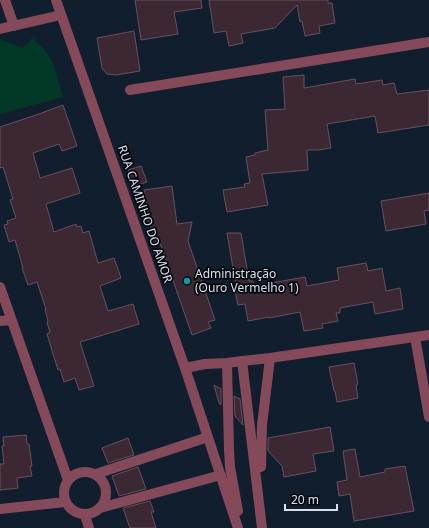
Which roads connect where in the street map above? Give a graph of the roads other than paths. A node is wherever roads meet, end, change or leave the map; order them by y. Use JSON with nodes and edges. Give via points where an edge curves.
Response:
{"nodes":[{"id":1,"x":5,"y":0,"type":"edge"},
{"id":2,"x":56,"y":0,"type":"edge"},
{"id":3,"x":61,"y":15,"type":"junction"},
{"id":4,"x":14,"y":26,"type":"junction"},
{"id":5,"x":0,"y":29,"type":"edge"},
{"id":6,"x":429,"y":42,"type":"edge"},
{"id":7,"x":130,"y":90,"type":"dead end"},
{"id":8,"x":0,"y":287,"type":"edge"},
{"id":9,"x":11,"y":320,"type":"junction"},
{"id":10,"x":0,"y":321,"type":"edge"},
{"id":11,"x":429,"y":335,"type":"edge"},
{"id":12,"x":415,"y":337,"type":"junction"},
{"id":13,"x":270,"y":358,"type":"junction"},
{"id":14,"x":242,"y":361,"type":"junction"},
{"id":15,"x":226,"y":363,"type":"junction"},
{"id":16,"x":185,"y":368,"type":"junction"},
{"id":17,"x":429,"y":416,"type":"edge"},
{"id":18,"x":208,"y":437,"type":"junction"},
{"id":19,"x":96,"y":474,"type":"junction"},
{"id":20,"x":221,"y":475,"type":"junction"},
{"id":21,"x":68,"y":480,"type":"junction"},
{"id":22,"x":65,"y":502,"type":"junction"},
{"id":23,"x":260,"y":505,"type":"junction"},
{"id":24,"x":100,"y":508,"type":"junction"},
{"id":25,"x":0,"y":509,"type":"edge"},
{"id":26,"x":85,"y":514,"type":"junction"},
{"id":27,"x":89,"y":528,"type":"edge"},
{"id":28,"x":238,"y":528,"type":"edge"},
{"id":29,"x":242,"y":528,"type":"edge"},
{"id":30,"x":262,"y":528,"type":"edge"}],
"edges":[{"from":1,"to":4,"type":"street"},
{"from":2,"to":3,"type":"street","name":"RUA CAMINHO DO AMOR"},
{"from":3,"to":4,"type":"street"},
{"from":3,"to":16,"type":"street","name":"RUA CAMINHO DO AMOR"},
{"from":4,"to":5,"type":"street"},
{"from":6,"to":7,"type":"street"},
{"from":8,"to":9,"type":"street"},
{"from":9,"to":10,"type":"street"},
{"from":9,"to":21,"type":"street"},
{"from":11,"to":12,"type":"street"},
{"from":12,"to":13,"type":"street"},
{"from":12,"to":17,"type":"street"},
{"from":13,"to":14,"type":"street"},
{"from":13,"to":23,"type":"street","via":[[262,425]]},
{"from":14,"to":15,"type":"street"},
{"from":14,"to":23,"type":"street"},
{"from":15,"to":16,"type":"street"},
{"from":15,"to":29,"type":"street","via":[[230,467]]},
{"from":16,"to":18,"type":"street","name":"RUA CAMINHO DO AMOR"},
{"from":18,"to":19,"type":"street"},
{"from":18,"to":20,"type":"street","name":"RUA CAMINHO DO AMOR"},
{"from":19,"to":21,"type":"street","via":[[76,474]]},
{"from":19,"to":24,"type":"street","via":[[103,481],[106,490],[106,500]]},
{"from":20,"to":24,"type":"street"},
{"from":20,"to":28,"type":"street","name":"RUA CAMINHO DO AMOR"},
{"from":21,"to":22,"type":"street","via":[[64,490]]},
{"from":22,"to":25,"type":"street"},
{"from":22,"to":26,"type":"street","via":[[77,513]]},
{"from":23,"to":30,"type":"street"},
{"from":24,"to":26,"type":"street","via":[[93,513]]},
{"from":26,"to":27,"type":"street"}]}
